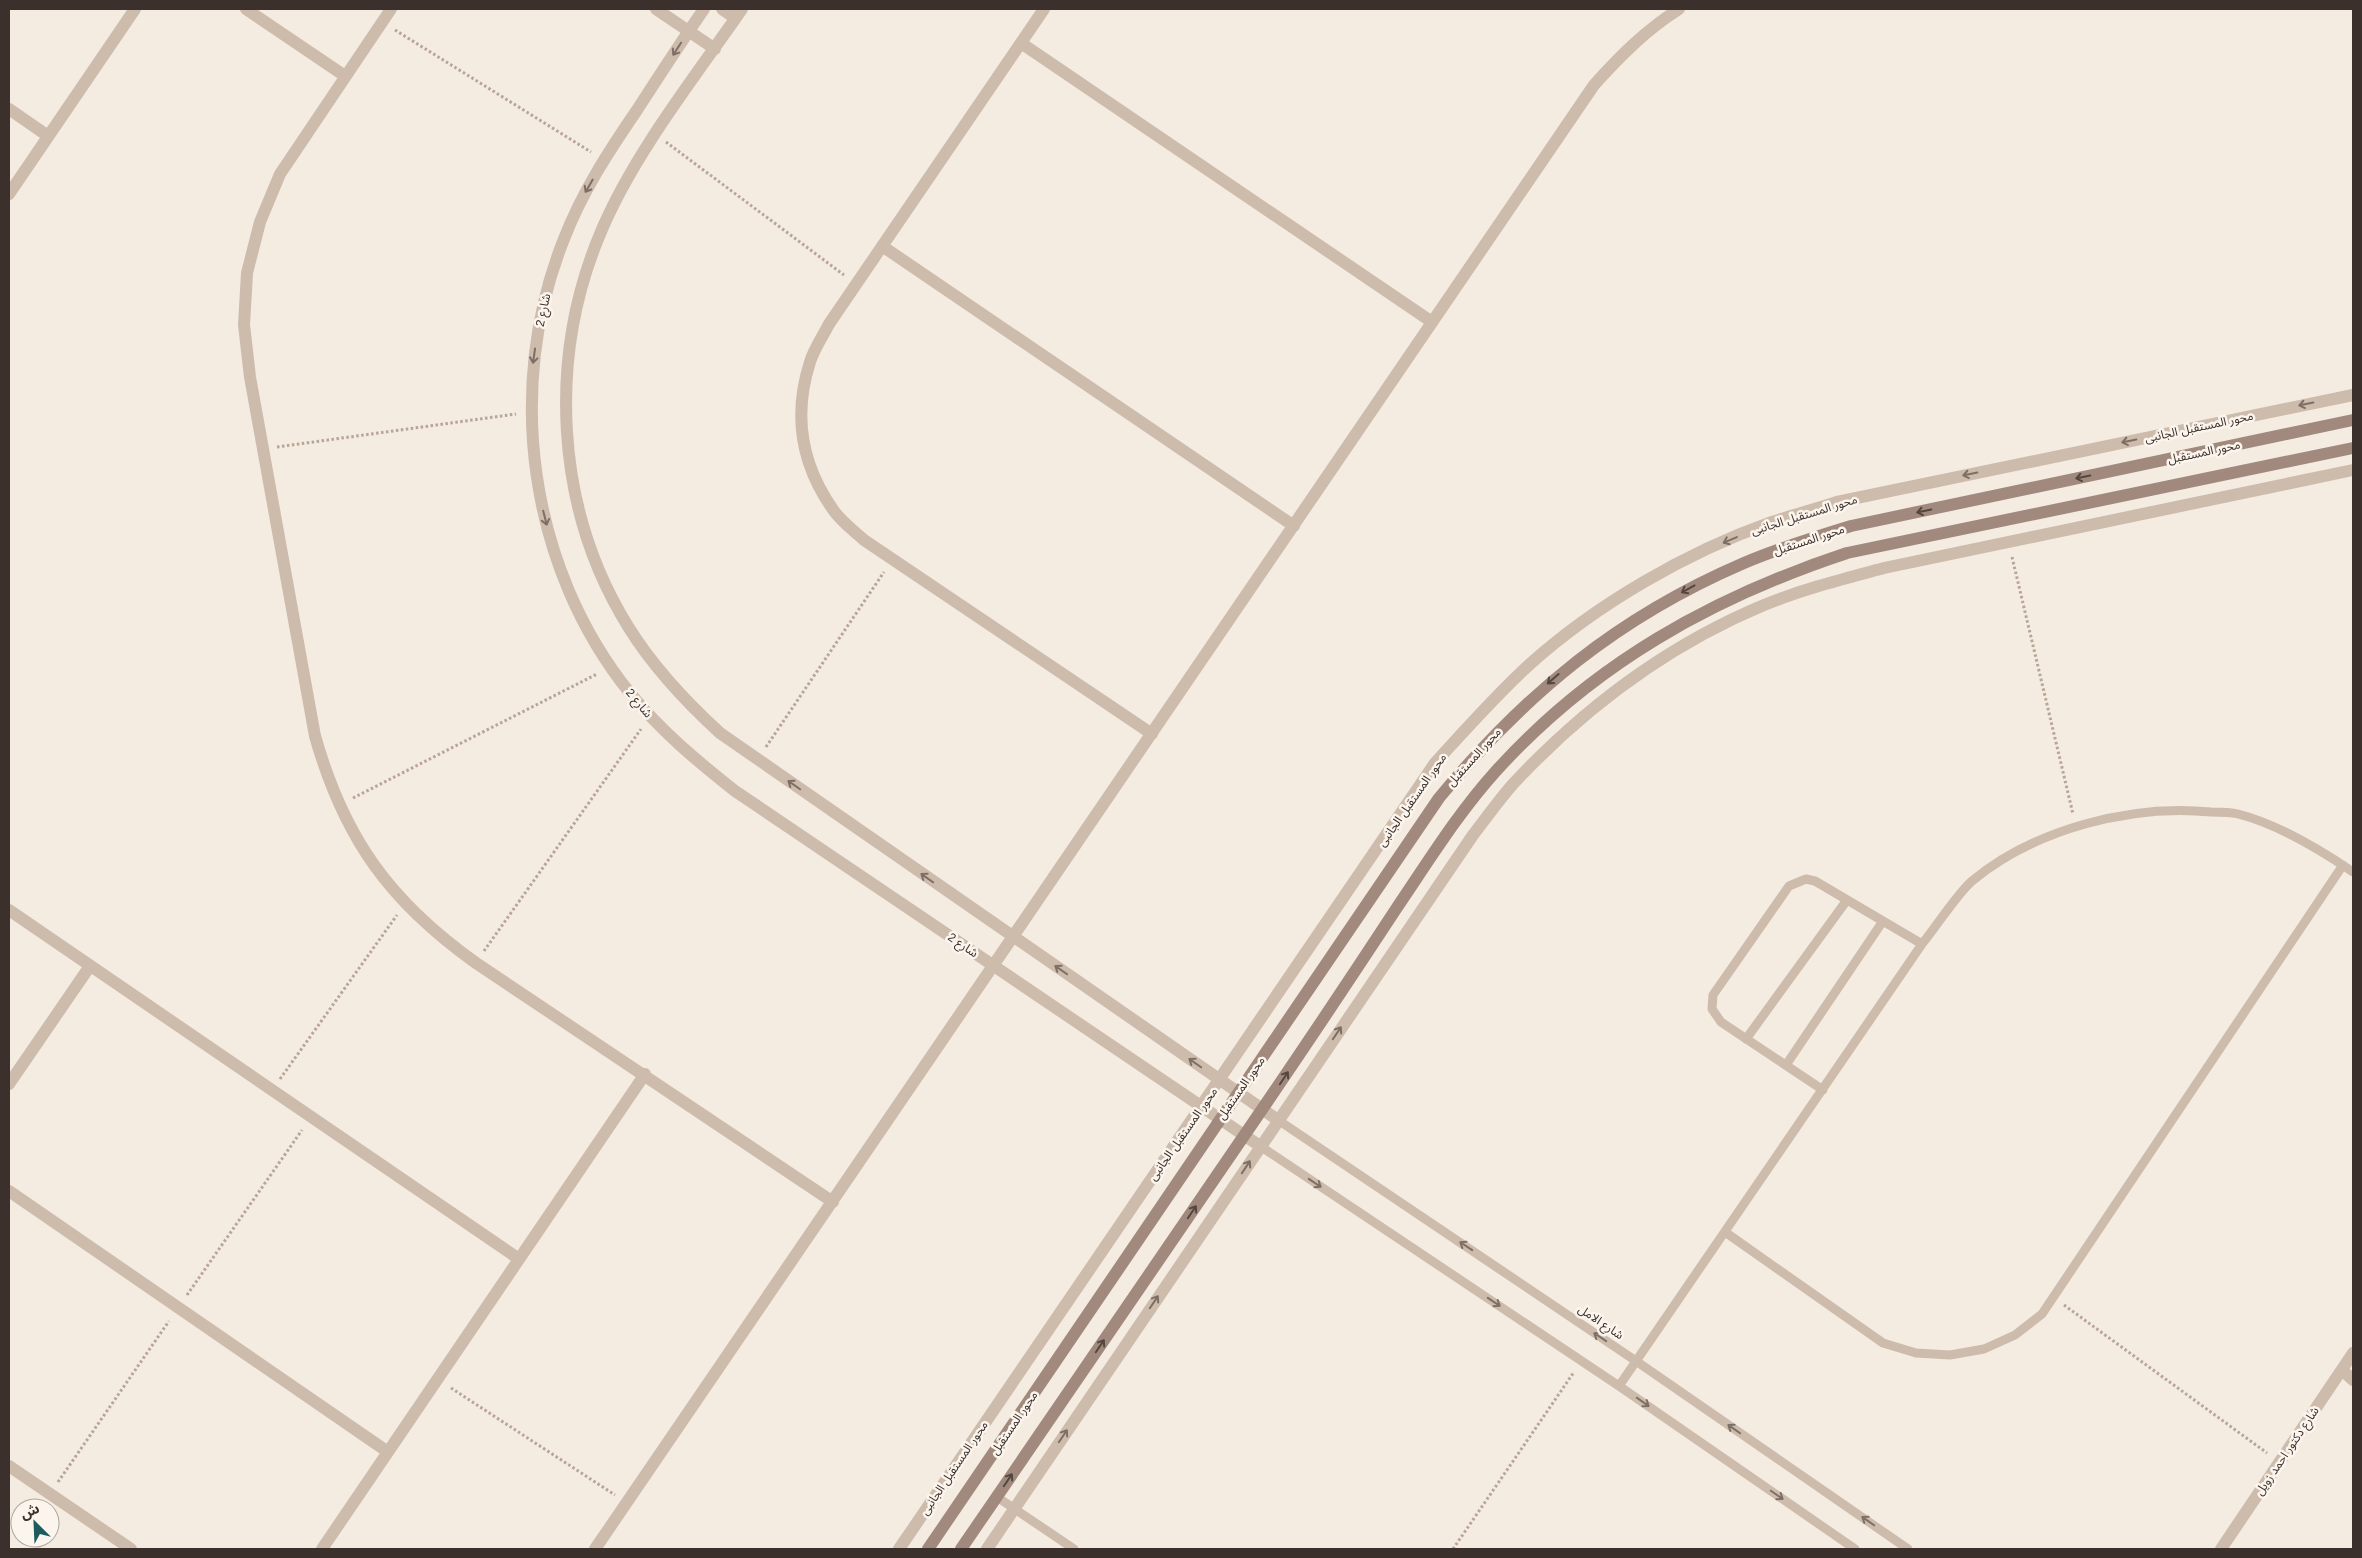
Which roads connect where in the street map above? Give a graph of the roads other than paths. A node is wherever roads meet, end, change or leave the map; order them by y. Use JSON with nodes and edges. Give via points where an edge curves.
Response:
{"nodes":[{"id":1,"x":135,"y":9,"type":"edge"},
{"id":2,"x":246,"y":9,"type":"edge"},
{"id":3,"x":391,"y":9,"type":"edge"},
{"id":4,"x":656,"y":9,"type":"edge"},
{"id":5,"x":704,"y":9,"type":"edge"},
{"id":6,"x":722,"y":9,"type":"edge"},
{"id":7,"x":1044,"y":9,"type":"edge"},
{"id":8,"x":1680,"y":9,"type":"edge"},
{"id":9,"x":739,"y":13,"type":"edge"},
{"id":10,"x":689,"y":31,"type":"junction"},
{"id":11,"x":1021,"y":43,"type":"junction"},
{"id":12,"x":715,"y":48,"type":"junction"},
{"id":13,"x":345,"y":76,"type":"junction"},
{"id":14,"x":9,"y":110,"type":"edge"},
{"id":15,"x":48,"y":136,"type":"junction"},
{"id":16,"x":9,"y":194,"type":"edge"},
{"id":17,"x":882,"y":246,"type":"junction"},
{"id":18,"x":1432,"y":322,"type":"junction"},
{"id":19,"x":2353,"y":394,"type":"edge"},
{"id":20,"x":2353,"y":420,"type":"edge"},
{"id":21,"x":2353,"y":448,"type":"edge"},
{"id":22,"x":2353,"y":470,"type":"edge"},
{"id":23,"x":1294,"y":526,"type":"junction"},
{"id":24,"x":1152,"y":734,"type":"junction"},
{"id":25,"x":2343,"y":865,"type":"junction"},
{"id":26,"x":2353,"y":872,"type":"edge"},
{"id":27,"x":1847,"y":900,"type":"junction"},
{"id":28,"x":9,"y":910,"type":"edge"},
{"id":29,"x":1883,"y":921,"type":"junction"},
{"id":30,"x":1014,"y":938,"type":"junction"},
{"id":31,"x":1922,"y":944,"type":"junction"},
{"id":32,"x":90,"y":966,"type":"junction"},
{"id":33,"x":995,"y":966,"type":"junction"},
{"id":34,"x":1746,"y":1039,"type":"junction"},
{"id":35,"x":1786,"y":1065,"type":"junction"},
{"id":36,"x":645,"y":1074,"type":"junction"},
{"id":37,"x":1220,"y":1080,"type":"junction"},
{"id":38,"x":9,"y":1084,"type":"edge"},
{"id":39,"x":1823,"y":1090,"type":"junction"},
{"id":40,"x":1238,"y":1092,"type":"junction"},
{"id":41,"x":1201,"y":1106,"type":"junction"},
{"id":42,"x":1262,"y":1109,"type":"junction"},
{"id":43,"x":1220,"y":1118,"type":"junction"},
{"id":44,"x":1278,"y":1120,"type":"junction"},
{"id":45,"x":1244,"y":1135,"type":"junction"},
{"id":46,"x":1260,"y":1146,"type":"junction"},
{"id":47,"x":9,"y":1191,"type":"edge"},
{"id":48,"x":833,"y":1202,"type":"junction"},
{"id":49,"x":1725,"y":1232,"type":"junction"},
{"id":50,"x":519,"y":1259,"type":"junction"},
{"id":51,"x":2353,"y":1354,"type":"edge"},
{"id":52,"x":1636,"y":1361,"type":"junction"},
{"id":53,"x":2342,"y":1370,"type":"junction"},
{"id":54,"x":2353,"y":1380,"type":"edge"},
{"id":55,"x":1619,"y":1386,"type":"junction"},
{"id":56,"x":388,"y":1452,"type":"junction"},
{"id":57,"x":9,"y":1466,"type":"edge"},
{"id":58,"x":997,"y":1497,"type":"junction"},
{"id":59,"x":1014,"y":1508,"type":"junction"},
{"id":60,"x":131,"y":1549,"type":"edge"},
{"id":61,"x":322,"y":1549,"type":"edge"},
{"id":62,"x":595,"y":1549,"type":"edge"},
{"id":63,"x":899,"y":1549,"type":"edge"},
{"id":64,"x":928,"y":1549,"type":"edge"},
{"id":65,"x":961,"y":1549,"type":"edge"},
{"id":66,"x":987,"y":1549,"type":"edge"},
{"id":67,"x":1074,"y":1549,"type":"edge"},
{"id":68,"x":1854,"y":1549,"type":"edge"},
{"id":69,"x":1908,"y":1549,"type":"edge"},
{"id":70,"x":2221,"y":1549,"type":"edge"}],
"edges":[{"from":1,"to":15,"type":"street"},
{"from":2,"to":13,"type":"street"},
{"from":3,"to":13,"type":"street"},
{"from":4,"to":10,"type":"street"},
{"from":5,"to":10,"type":"street","name":"شارع 2"},
{"from":6,"to":9,"type":"street"},
{"from":7,"to":11,"type":"street"},
{"from":8,"to":18,"type":"street","via":[[1626,50],[1594,85]]},
{"from":9,"to":12,"type":"street"},
{"from":10,"to":12,"type":"street"},
{"from":10,"to":33,"type":"street","name":"شارع 2","one_way":true,"via":[[604,160],[578,206],[549,280],[533,367],[531,411],[534,457],[552,545],[587,628],[611,667],[650,716],[690,756],[735,791]]},
{"from":11,"to":17,"type":"street"},
{"from":11,"to":18,"type":"street"},
{"from":30,"to":12,"type":"street","one_way":true,"via":[[757,760],[686,701],[655,666],[629,628],[606,587],[589,544],[576,499],[568,453],[565,407],[567,360],[574,314],[587,269],[625,184]]},
{"from":13,"to":36,"type":"street","via":[[280,174],[260,222],[247,273],[244,325],[250,377],[315,736],[325,771],[338,806],[368,857],[427,926],[476,963]]},
{"from":14,"to":15,"type":"street"},
{"from":15,"to":16,"type":"street"},
{"from":17,"to":23,"type":"street"},
{"from":17,"to":24,"type":"street","via":[[829,324],[810,360],[801,399],[802,440],[814,478],[835,512],[864,540]]},
{"from":18,"to":23,"type":"street"},
{"from":19,"to":37,"type":"street","name":"محور المستقبل الجانبى","one_way":true,"via":[[1837,502],[1771,522],[1706,549],[1645,582],[1587,620],[1532,663],[1481,711],[1436,763]]},
{"from":20,"to":40,"type":"street","name":"محور المستقبل","one_way":true,"via":[[1851,526],[1745,562],[1646,612],[1555,677],[1474,755],[1439,798]]},
{"from":42,"to":21,"type":"street","name":"محور المستقبل","one_way":true,"via":[[1458,816],[1497,770],[1584,689],[1682,622],[1735,595],[1847,553]]},
{"from":44,"to":22,"type":"street","one_way":true,"via":[[1473,835],[1518,779],[1603,699],[1653,663],[1764,605],[1866,572]]},
{"from":23,"to":24,"type":"street"},
{"from":24,"to":30,"type":"street"},
{"from":25,"to":26,"type":"lane"},
{"from":25,"to":31,"type":"lane","via":[[2286,833],[2238,814],[2191,810],[2144,812],[2097,820],[2053,835],[2010,856],[1971,882]]},
{"from":25,"to":49,"type":"lane","via":[[2042,1314],[2014,1335],[1984,1348],[1950,1355],[1916,1353],[1883,1343]]},
{"from":27,"to":29,"type":"lane"},
{"from":27,"to":34,"type":"lane"},
{"from":27,"to":34,"type":"lane","via":[[1815,881],[1806,879],[1789,886],[1712,995],[1715,1016]]},
{"from":28,"to":32,"type":"street"},
{"from":29,"to":31,"type":"lane"},
{"from":29,"to":35,"type":"lane"},
{"from":30,"to":33,"type":"street"},
{"from":37,"to":30,"type":"street","one_way":true},
{"from":31,"to":39,"type":"lane"},
{"from":32,"to":38,"type":"street"},
{"from":32,"to":50,"type":"street"},
{"from":33,"to":41,"type":"street","name":"شارع 2"},
{"from":33,"to":48,"type":"street"},
{"from":34,"to":35,"type":"lane"},
{"from":35,"to":39,"type":"lane"},
{"from":36,"to":48,"type":"street"},
{"from":36,"to":50,"type":"street"},
{"from":37,"to":40,"type":"street"},
{"from":37,"to":41,"type":"street","name":"محور المستقبل الجانبى"},
{"from":39,"to":49,"type":"lane"},
{"from":40,"to":42,"type":"street"},
{"from":40,"to":43,"type":"street","name":"محور المستقبل"},
{"from":41,"to":43,"type":"street","name":"شارع 2"},
{"from":41,"to":63,"type":"street","name":"محور المستقبل الجانبى"},
{"from":42,"to":44,"type":"street"},
{"from":42,"to":45,"type":"street","name":"محور المستقبل"},
{"from":43,"to":45,"type":"street","name":"شارع 2"},
{"from":43,"to":64,"type":"street","name":"محور المستقبل"},
{"from":44,"to":46,"type":"street"},
{"from":52,"to":44,"type":"lane","name":"شارع الامل","one_way":true},
{"from":45,"to":46,"type":"street","name":"شارع 2"},
{"from":58,"to":45,"type":"street","name":"محور المستقبل","one_way":true},
{"from":46,"to":55,"type":"lane","one_way":true},
{"from":59,"to":46,"type":"street","one_way":true},
{"from":47,"to":56,"type":"street"},
{"from":48,"to":62,"type":"street"},
{"from":49,"to":52,"type":"lane"},
{"from":50,"to":56,"type":"street"},
{"from":51,"to":53,"type":"street","name":"شارع دكتور احمد زويل"},
{"from":52,"to":55,"type":"lane"},
{"from":69,"to":52,"type":"lane","name":"شارع الامل","one_way":true},
{"from":53,"to":54,"type":"street"},
{"from":53,"to":70,"type":"street","name":"شارع دكتور احمد زويل"},
{"from":55,"to":68,"type":"lane","one_way":true},
{"from":56,"to":61,"type":"street"},
{"from":57,"to":60,"type":"street"},
{"from":58,"to":59,"type":"lane"},
{"from":58,"to":65,"type":"street","name":"محور المستقبل"},
{"from":59,"to":66,"type":"street"},
{"from":59,"to":67,"type":"lane"}]}
